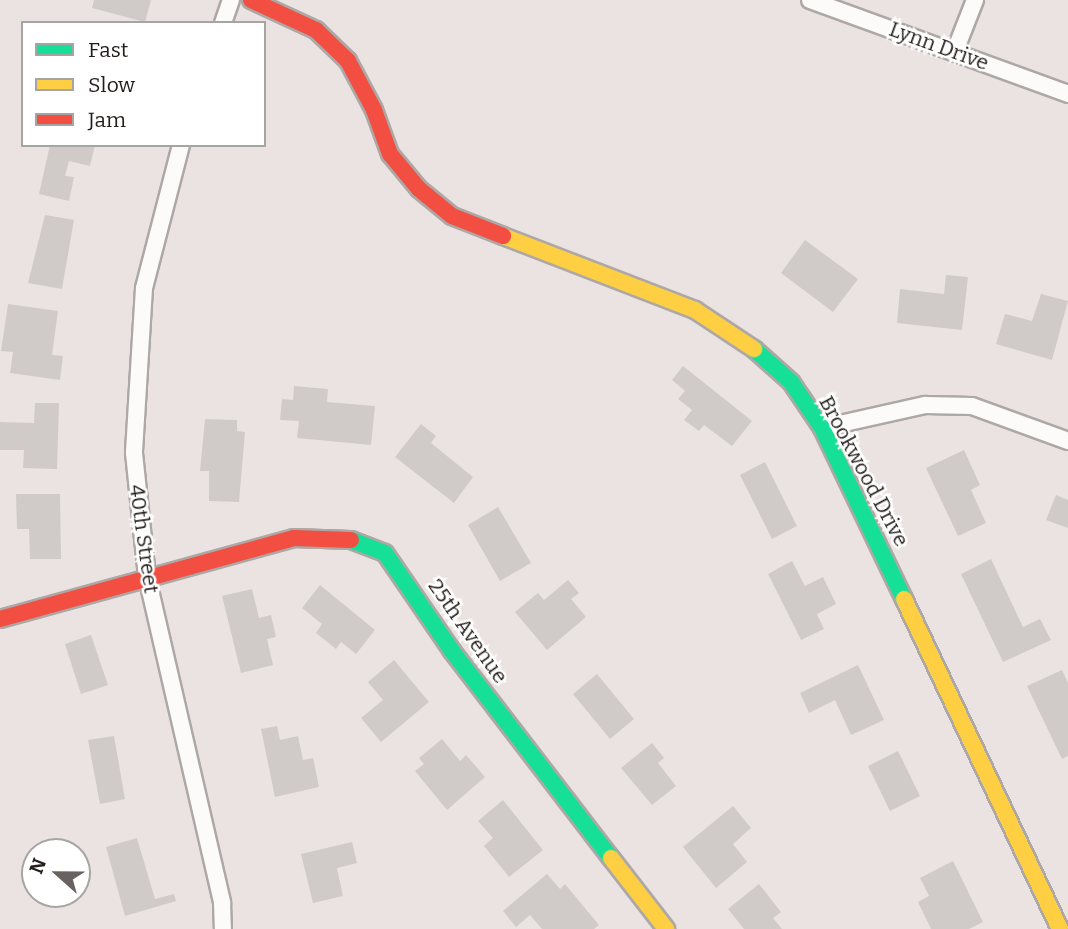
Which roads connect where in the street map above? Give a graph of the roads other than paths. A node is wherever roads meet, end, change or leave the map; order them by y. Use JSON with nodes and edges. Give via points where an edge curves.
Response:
{"nodes":[{"id":1,"x":231,"y":0,"type":"edge"},
{"id":2,"x":251,"y":0,"type":"edge"},
{"id":3,"x":810,"y":0,"type":"edge"},
{"id":4,"x":975,"y":0,"type":"edge"},
{"id":5,"x":224,"y":21,"type":"edge"},
{"id":6,"x":955,"y":51,"type":"junction"},
{"id":7,"x":1068,"y":94,"type":"edge"},
{"id":8,"x":180,"y":147,"type":"edge"},
{"id":9,"x":822,"y":428,"type":"junction"},
{"id":10,"x":1068,"y":441,"type":"edge"},
{"id":11,"x":146,"y":577,"type":"junction"},
{"id":12,"x":0,"y":619,"type":"edge"},
{"id":13,"x":223,"y":929,"type":"edge"},
{"id":14,"x":666,"y":929,"type":"edge"},
{"id":15,"x":1060,"y":929,"type":"edge"}],
"edges":[{"from":1,"to":5,"type":"street"},
{"from":2,"to":9,"type":"street","name":"Brookwood Drive","via":[[299,21],[348,61],[374,110],[390,154],[419,189],[452,216],[695,310],[738,335],[791,382]]},
{"from":3,"to":6,"type":"street","name":"Lynn Drive"},
{"from":4,"to":6,"type":"street"},
{"from":6,"to":7,"type":"street","name":"Lynn Drive"},
{"from":8,"to":11,"type":"street","name":"40th Street","via":[[144,288],[134,453]]},
{"from":9,"to":10,"type":"street","via":[[925,405],[972,406]]},
{"from":9,"to":15,"type":"street","name":"Brookwood Drive"},
{"from":11,"to":12,"type":"street","name":"25th Avenue"},
{"from":11,"to":13,"type":"street","name":"40th Street","via":[[222,903]]},
{"from":11,"to":14,"type":"street","name":"25th Avenue","via":[[295,538],[341,536],[385,553],[452,651]]}]}
